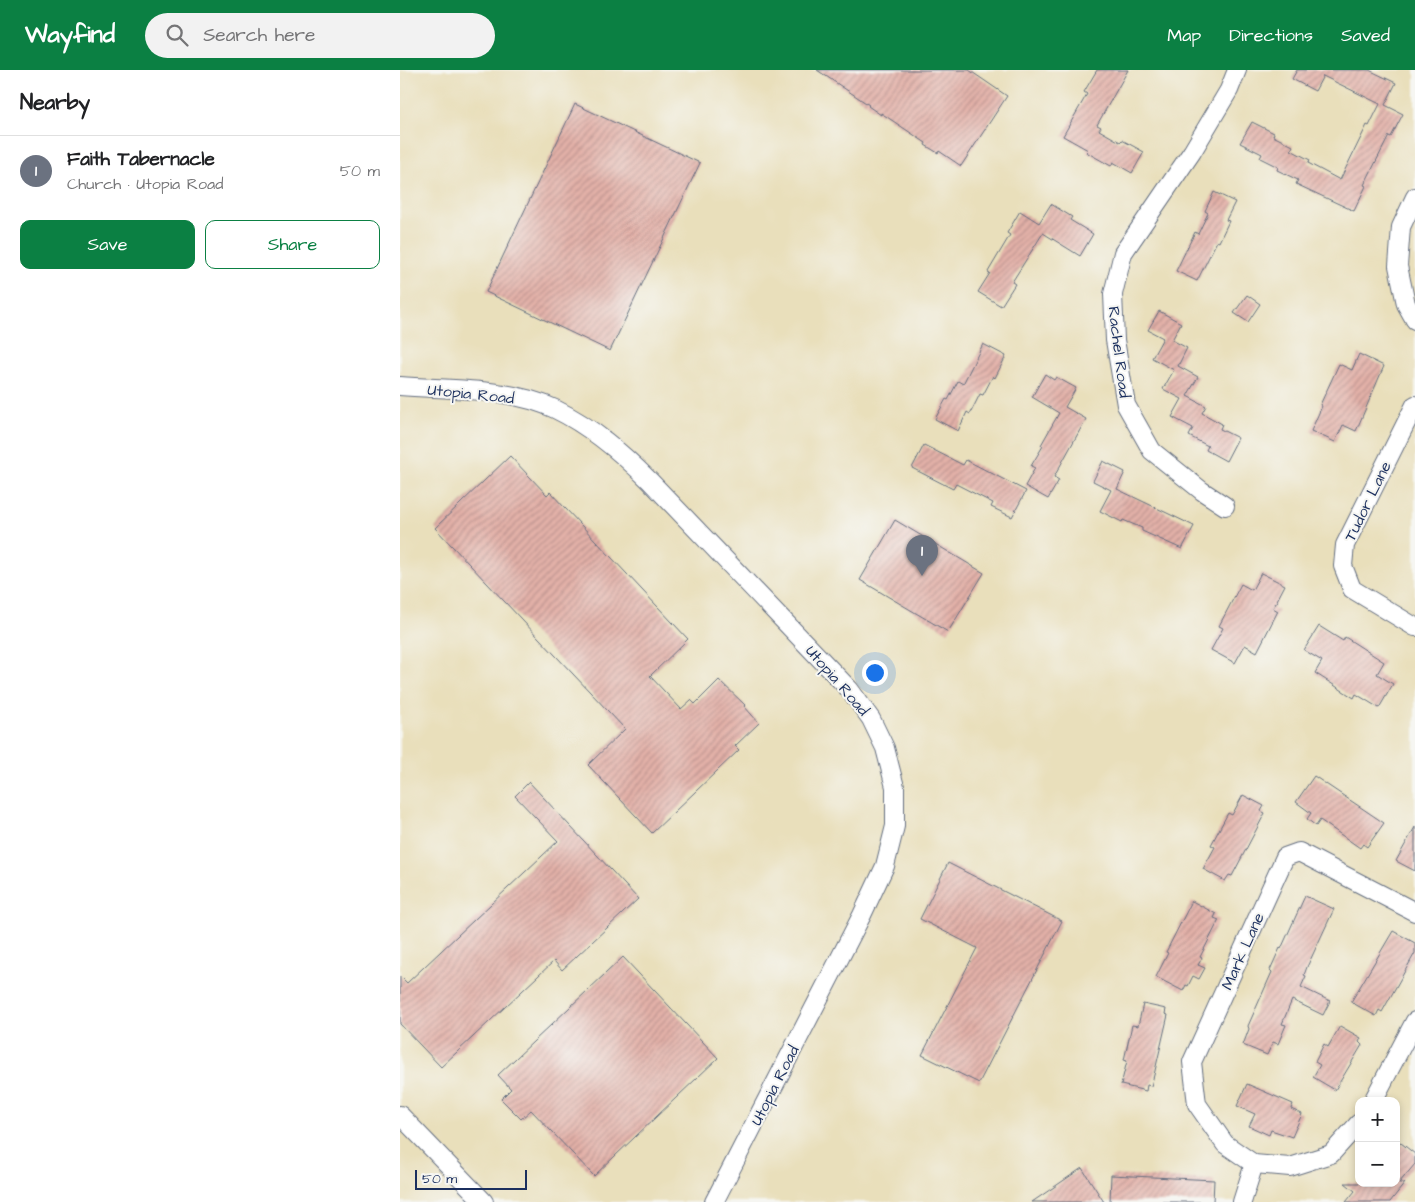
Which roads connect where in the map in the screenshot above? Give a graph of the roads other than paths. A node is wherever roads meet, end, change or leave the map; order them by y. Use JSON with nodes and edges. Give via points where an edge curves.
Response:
{"nodes":[{"id":1,"x":1238,"y":70,"type":"edge"},
{"id":2,"x":1415,"y":197,"type":"edge"},
{"id":3,"x":1415,"y":320,"type":"edge"},
{"id":4,"x":400,"y":386,"type":"edge"},
{"id":5,"x":1415,"y":404,"type":"edge"},
{"id":6,"x":1225,"y":506,"type":"dead end"},
{"id":7,"x":1415,"y":627,"type":"edge"},
{"id":8,"x":1415,"y":912,"type":"edge"},
{"id":9,"x":1415,"y":1021,"type":"edge"},
{"id":10,"x":1375,"y":1097,"type":"edge"},
{"id":11,"x":400,"y":1115,"type":"edge"},
{"id":12,"x":1355,"y":1127,"type":"edge"},
{"id":13,"x":1254,"y":1164,"type":"junction"},
{"id":14,"x":484,"y":1202,"type":"edge"},
{"id":15,"x":714,"y":1202,"type":"edge"},
{"id":16,"x":1242,"y":1202,"type":"edge"}],
"edges":[{"from":1,"to":6,"type":"street","name":"Rachel Road","via":[[1230,90],[1192,152],[1123,253],[1113,294],[1115,340],[1126,405],[1152,451]]},
{"from":2,"to":3,"type":"street","via":[[1401,227],[1398,266],[1406,304]]},
{"from":4,"to":15,"type":"street","name":"Utopia Road","via":[[518,397],[554,409],[586,426],[619,450],[850,690],[871,718],[885,748],[895,787],[895,826],[885,866]]},
{"from":5,"to":7,"type":"street","name":"Tudor Lane","via":[[1345,545],[1343,566],[1352,589]]},
{"from":8,"to":13,"type":"street","name":"Mark Lane","via":[[1299,852],[1285,857],[1192,1062],[1197,1104],[1225,1144]]},
{"from":9,"to":10,"type":"street"},
{"from":11,"to":14,"type":"street"},
{"from":12,"to":13,"type":"street","name":"Mark Lane","via":[[1331,1154],[1290,1168]]},
{"from":13,"to":16,"type":"street"}]}
